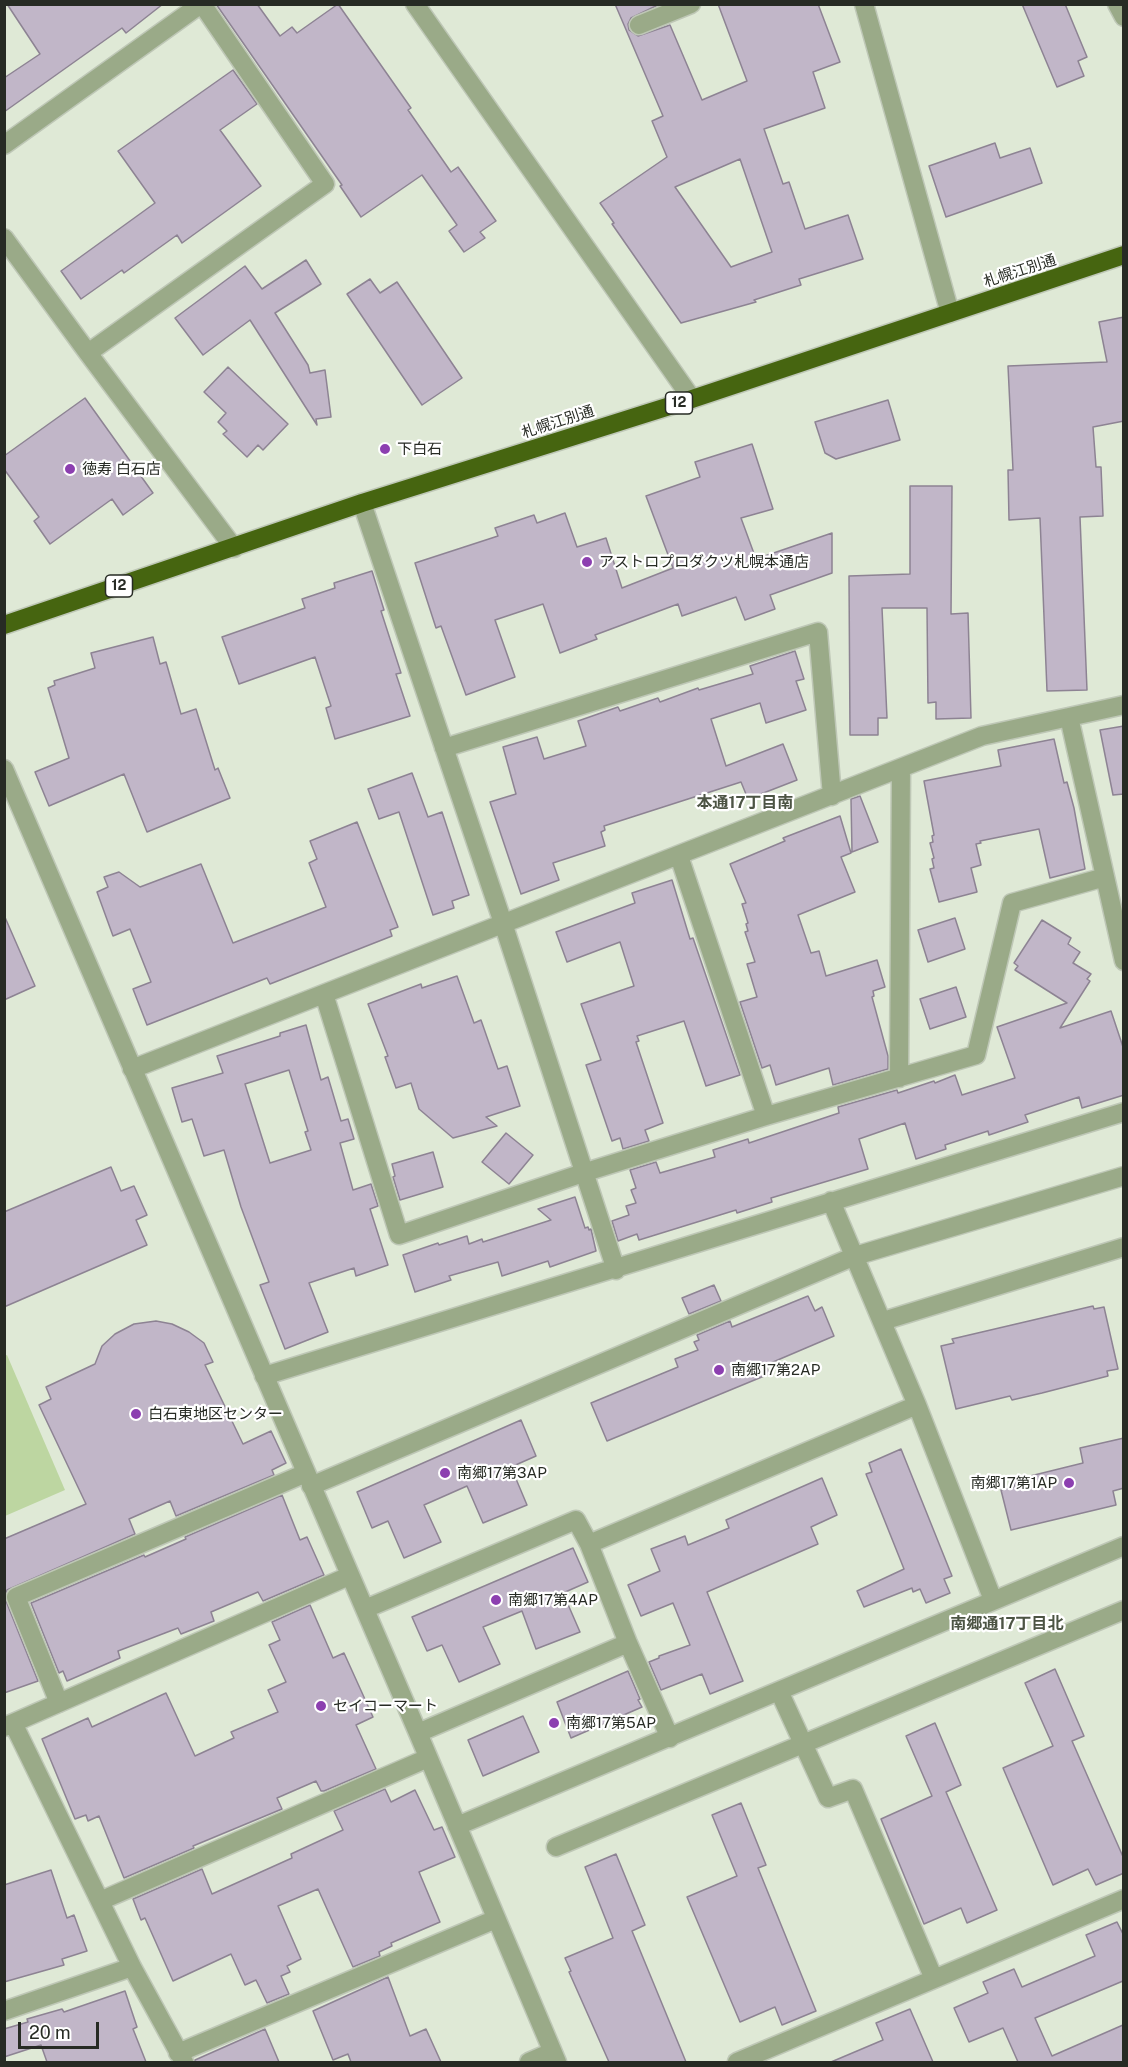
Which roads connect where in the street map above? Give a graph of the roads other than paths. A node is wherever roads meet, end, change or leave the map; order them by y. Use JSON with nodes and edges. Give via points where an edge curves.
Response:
{"nodes":[{"id":1,"x":202,"y":4,"type":"edge"},
{"id":2,"x":415,"y":4,"type":"edge"},
{"id":3,"x":691,"y":4,"type":"edge"},
{"id":4,"x":864,"y":4,"type":"edge"},
{"id":5,"x":1117,"y":4,"type":"edge"},
{"id":6,"x":1124,"y":17,"type":"edge"},
{"id":7,"x":639,"y":25,"type":"dead end"},
{"id":8,"x":4,"y":146,"type":"edge"},
{"id":9,"x":7,"y":246,"type":"edge"},
{"id":10,"x":1124,"y":255,"type":"edge"},
{"id":11,"x":950,"y":313,"type":"junction"},
{"id":12,"x":88,"y":353,"type":"junction"},
{"id":13,"x":692,"y":399,"type":"junction"},
{"id":14,"x":362,"y":503,"type":"junction"},
{"id":15,"x":234,"y":548,"type":"junction"},
{"id":16,"x":4,"y":625,"type":"edge"},
{"id":17,"x":1124,"y":705,"type":"edge"},
{"id":18,"x":1069,"y":717,"type":"junction"},
{"id":19,"x":444,"y":748,"type":"junction"},
{"id":20,"x":901,"y":768,"type":"junction"},
{"id":21,"x":4,"y":769,"type":"edge"},
{"id":22,"x":832,"y":796,"type":"junction"},
{"id":23,"x":679,"y":856,"type":"junction"},
{"id":24,"x":1105,"y":877,"type":"junction"},
{"id":25,"x":503,"y":923,"type":"junction"},
{"id":26,"x":1124,"y":962,"type":"edge"},
{"id":27,"x":324,"y":994,"type":"junction"},
{"id":28,"x":132,"y":1069,"type":"junction"},
{"id":29,"x":898,"y":1078,"type":"junction"},
{"id":30,"x":1124,"y":1112,"type":"edge"},
{"id":31,"x":766,"y":1116,"type":"junction"},
{"id":32,"x":586,"y":1172,"type":"junction"},
{"id":33,"x":1124,"y":1176,"type":"edge"},
{"id":34,"x":831,"y":1201,"type":"junction"},
{"id":35,"x":1124,"y":1247,"type":"edge"},
{"id":36,"x":855,"y":1256,"type":"junction"},
{"id":37,"x":616,"y":1270,"type":"junction"},
{"id":38,"x":883,"y":1321,"type":"junction"},
{"id":39,"x":264,"y":1376,"type":"junction"},
{"id":40,"x":917,"y":1406,"type":"junction"},
{"id":41,"x":309,"y":1479,"type":"junction"},
{"id":42,"x":589,"y":1544,"type":"junction"},
{"id":43,"x":1124,"y":1546,"type":"edge"},
{"id":44,"x":349,"y":1576,"type":"junction"},
{"id":45,"x":993,"y":1600,"type":"junction"},
{"id":46,"x":365,"y":1609,"type":"junction"},
{"id":47,"x":1124,"y":1610,"type":"edge"},
{"id":48,"x":628,"y":1644,"type":"junction"},
{"id":49,"x":779,"y":1691,"type":"junction"},
{"id":50,"x":58,"y":1703,"type":"junction"},
{"id":51,"x":9,"y":1725,"type":"edge"},
{"id":52,"x":418,"y":1733,"type":"junction"},
{"id":53,"x":670,"y":1738,"type":"junction"},
{"id":54,"x":804,"y":1743,"type":"junction"},
{"id":55,"x":428,"y":1758,"type":"junction"},
{"id":56,"x":458,"y":1826,"type":"junction"},
{"id":57,"x":556,"y":1847,"type":"dead end"},
{"id":58,"x":1124,"y":1899,"type":"edge"},
{"id":59,"x":100,"y":1901,"type":"junction"},
{"id":60,"x":496,"y":1919,"type":"junction"},
{"id":61,"x":132,"y":1967,"type":"junction"},
{"id":62,"x":934,"y":1979,"type":"junction"},
{"id":63,"x":4,"y":2011,"type":"edge"},
{"id":64,"x":181,"y":2057,"type":"edge"},
{"id":65,"x":555,"y":2057,"type":"edge"},
{"id":66,"x":529,"y":2062,"type":"edge"},
{"id":67,"x":737,"y":2062,"type":"edge"}],
"edges":[{"from":1,"to":8,"type":"street"},
{"from":1,"to":12,"type":"street","via":[[325,184]]},
{"from":2,"to":13,"type":"street"},
{"from":3,"to":7,"type":"street"},
{"from":4,"to":11,"type":"street"},
{"from":5,"to":6,"type":"street"},
{"from":9,"to":12,"type":"street"},
{"from":10,"to":11,"type":"highway","name":"札幌江別通","number":"12"},
{"from":11,"to":13,"type":"highway","name":"札幌江別通","number":"12"},
{"from":12,"to":15,"type":"street"},
{"from":13,"to":14,"type":"highway","name":"札幌江別通","number":"12"},
{"from":14,"to":15,"type":"highway","name":"札幌江別通","number":"12"},
{"from":14,"to":19,"type":"street"},
{"from":15,"to":16,"type":"highway","name":"札幌江別通","number":"12"},
{"from":17,"to":18,"type":"street"},
{"from":18,"to":20,"type":"street","via":[[982,736]]},
{"from":18,"to":24,"type":"street"},
{"from":19,"to":22,"type":"street","via":[[818,632]]},
{"from":19,"to":25,"type":"street"},
{"from":20,"to":22,"type":"street"},
{"from":20,"to":29,"type":"street"},
{"from":21,"to":28,"type":"street"},
{"from":22,"to":23,"type":"street"},
{"from":23,"to":25,"type":"street"},
{"from":23,"to":31,"type":"street"},
{"from":24,"to":26,"type":"street"},
{"from":24,"to":29,"type":"street","via":[[1012,903],[976,1055]]},
{"from":25,"to":27,"type":"street"},
{"from":25,"to":32,"type":"street"},
{"from":27,"to":28,"type":"street"},
{"from":27,"to":32,"type":"street","via":[[399,1235]]},
{"from":28,"to":39,"type":"street"},
{"from":29,"to":31,"type":"street"},
{"from":30,"to":34,"type":"street"},
{"from":31,"to":32,"type":"street"},
{"from":32,"to":37,"type":"street"},
{"from":33,"to":36,"type":"street"},
{"from":34,"to":36,"type":"street"},
{"from":34,"to":37,"type":"street"},
{"from":35,"to":38,"type":"street"},
{"from":36,"to":38,"type":"street"},
{"from":36,"to":41,"type":"street"},
{"from":37,"to":39,"type":"street"},
{"from":38,"to":40,"type":"street"},
{"from":39,"to":41,"type":"street"},
{"from":40,"to":42,"type":"street"},
{"from":40,"to":45,"type":"street"},
{"from":41,"to":44,"type":"street"},
{"from":41,"to":50,"type":"street","via":[[16,1597]]},
{"from":42,"to":46,"type":"street","via":[[576,1520]]},
{"from":42,"to":48,"type":"street"},
{"from":43,"to":45,"type":"street"},
{"from":44,"to":46,"type":"street"},
{"from":44,"to":50,"type":"street"},
{"from":45,"to":49,"type":"street"},
{"from":46,"to":52,"type":"street"},
{"from":47,"to":54,"type":"street"},
{"from":48,"to":52,"type":"street"},
{"from":48,"to":53,"type":"street"},
{"from":49,"to":53,"type":"street"},
{"from":49,"to":54,"type":"street"},
{"from":50,"to":51,"type":"street"},
{"from":51,"to":59,"type":"street"},
{"from":52,"to":55,"type":"street"},
{"from":53,"to":56,"type":"street"},
{"from":54,"to":57,"type":"street"},
{"from":54,"to":62,"type":"street","via":[[828,1798],[853,1789]]},
{"from":55,"to":56,"type":"street"},
{"from":55,"to":59,"type":"street"},
{"from":56,"to":60,"type":"street"},
{"from":58,"to":62,"type":"street"},
{"from":59,"to":61,"type":"street"},
{"from":60,"to":64,"type":"street"},
{"from":60,"to":65,"type":"street"},
{"from":61,"to":63,"type":"street"},
{"from":61,"to":64,"type":"street"},
{"from":62,"to":67,"type":"street"},
{"from":65,"to":66,"type":"street"}]}
